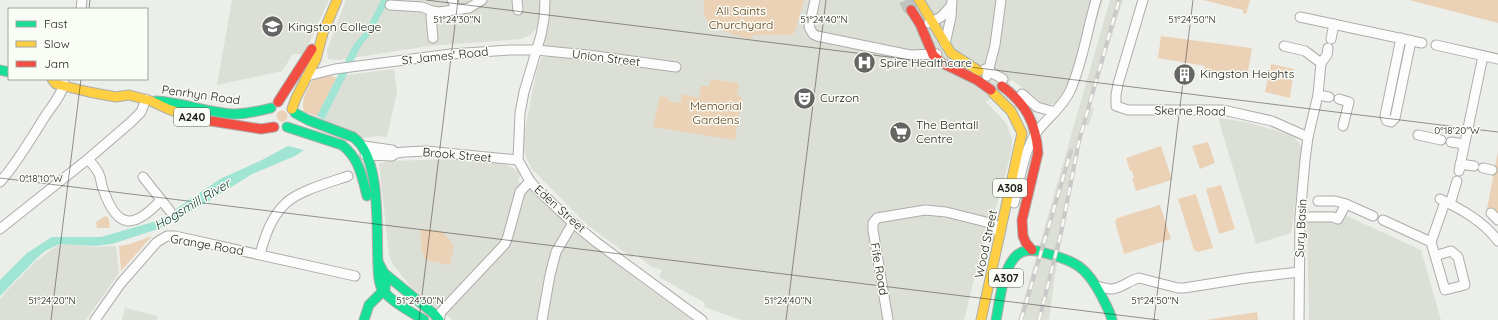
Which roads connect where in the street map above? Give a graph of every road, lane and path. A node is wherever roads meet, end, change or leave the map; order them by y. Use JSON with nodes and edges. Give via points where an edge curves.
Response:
{"nodes":[{"id":1,"x":337,"y":0,"type":"edge"},
{"id":2,"x":452,"y":0,"type":"edge"},
{"id":3,"x":482,"y":0,"type":"edge"},
{"id":4,"x":517,"y":0,"type":"edge"},
{"id":5,"x":545,"y":0,"type":"edge"},
{"id":6,"x":815,"y":0,"type":"edge"},
{"id":7,"x":919,"y":0,"type":"edge"},
{"id":8,"x":1001,"y":0,"type":"edge"},
{"id":9,"x":1096,"y":0,"type":"edge"},
{"id":10,"x":1142,"y":0,"type":"edge"},
{"id":11,"x":952,"y":3,"type":"edge"},
{"id":12,"x":390,"y":5,"type":"dead end"},
{"id":13,"x":457,"y":10,"type":"junction"},
{"id":14,"x":518,"y":10,"type":"dead end"},
{"id":15,"x":911,"y":10,"type":"tunnel mouth"},
{"id":16,"x":432,"y":11,"type":"junction"},
{"id":17,"x":1300,"y":17,"type":"dead end"},
{"id":18,"x":932,"y":22,"type":"junction"},
{"id":19,"x":920,"y":24,"type":"junction"},
{"id":20,"x":1334,"y":24,"type":"junction"},
{"id":21,"x":323,"y":33,"type":"junction"},
{"id":22,"x":433,"y":38,"type":"dead end"},
{"id":23,"x":1401,"y":38,"type":"junction"},
{"id":24,"x":1411,"y":40,"type":"junction"},
{"id":25,"x":1422,"y":43,"type":"dead end"},
{"id":26,"x":945,"y":45,"type":"junction"},
{"id":27,"x":1436,"y":45,"type":"dead end"},
{"id":28,"x":1284,"y":46,"type":"dead end"},
{"id":29,"x":536,"y":50,"type":"junction"},
{"id":30,"x":953,"y":54,"type":"junction"},
{"id":31,"x":933,"y":55,"type":"junction"},
{"id":32,"x":1483,"y":56,"type":"junction"},
{"id":33,"x":316,"y":59,"type":"junction"},
{"id":34,"x":1498,"y":59,"type":"edge"},
{"id":35,"x":1321,"y":63,"type":"junction"},
{"id":36,"x":676,"y":67,"type":"dead end"},
{"id":37,"x":336,"y":69,"type":"junction"},
{"id":38,"x":988,"y":74,"type":"junction"},
{"id":39,"x":307,"y":76,"type":"junction"},
{"id":40,"x":53,"y":80,"type":"edge"},
{"id":41,"x":71,"y":83,"type":"edge"},
{"id":42,"x":1003,"y":83,"type":"junction"},
{"id":43,"x":119,"y":88,"type":"dead end"},
{"id":44,"x":129,"y":95,"type":"junction"},
{"id":45,"x":1318,"y":95,"type":"junction"},
{"id":46,"x":1329,"y":97,"type":"dead end"},
{"id":47,"x":1339,"y":99,"type":"dead end"},
{"id":48,"x":148,"y":100,"type":"junction"},
{"id":49,"x":274,"y":105,"type":"junction"},
{"id":50,"x":293,"y":111,"type":"junction"},
{"id":51,"x":1055,"y":112,"type":"junction"},
{"id":52,"x":1343,"y":126,"type":"dead end"},
{"id":53,"x":274,"y":127,"type":"junction"},
{"id":54,"x":287,"y":127,"type":"junction"},
{"id":55,"x":1036,"y":134,"type":"junction"},
{"id":56,"x":1418,"y":135,"type":"dead end"},
{"id":57,"x":1308,"y":137,"type":"junction"},
{"id":58,"x":1441,"y":140,"type":"dead end"},
{"id":59,"x":1451,"y":142,"type":"dead end"},
{"id":60,"x":1464,"y":144,"type":"junction"},
{"id":61,"x":364,"y":146,"type":"junction"},
{"id":62,"x":396,"y":153,"type":"junction"},
{"id":63,"x":353,"y":154,"type":"junction"},
{"id":64,"x":368,"y":156,"type":"junction"},
{"id":65,"x":88,"y":159,"type":"junction"},
{"id":66,"x":518,"y":160,"type":"junction"},
{"id":67,"x":1474,"y":166,"type":"dead end"},
{"id":68,"x":348,"y":176,"type":"dead end"},
{"id":69,"x":143,"y":177,"type":"dead end"},
{"id":70,"x":530,"y":181,"type":"junction"},
{"id":71,"x":0,"y":182,"type":"edge"},
{"id":72,"x":1457,"y":182,"type":"dead end"},
{"id":73,"x":161,"y":200,"type":"junction"},
{"id":74,"x":1318,"y":201,"type":"dead end"},
{"id":75,"x":1445,"y":202,"type":"junction"},
{"id":76,"x":1346,"y":204,"type":"junction"},
{"id":77,"x":170,"y":211,"type":"dead end"},
{"id":78,"x":1491,"y":213,"type":"dead end"},
{"id":79,"x":375,"y":216,"type":"junction"},
{"id":80,"x":1373,"y":216,"type":"dead end"},
{"id":81,"x":1300,"y":217,"type":"junction"},
{"id":82,"x":1383,"y":220,"type":"dead end"},
{"id":83,"x":1498,"y":220,"type":"edge"},
{"id":84,"x":573,"y":223,"type":"junction"},
{"id":85,"x":0,"y":229,"type":"edge"},
{"id":86,"x":1000,"y":235,"type":"junction"},
{"id":87,"x":1498,"y":241,"type":"edge"},
{"id":88,"x":1431,"y":242,"type":"junction"},
{"id":89,"x":1032,"y":250,"type":"junction"},
{"id":90,"x":260,"y":254,"type":"junction"},
{"id":91,"x":1435,"y":256,"type":"dead end"},
{"id":92,"x":377,"y":261,"type":"junction"},
{"id":93,"x":1299,"y":272,"type":"junction"},
{"id":94,"x":384,"y":274,"type":"junction"},
{"id":95,"x":356,"y":276,"type":"dead end"},
{"id":96,"x":1096,"y":286,"type":"junction"},
{"id":97,"x":383,"y":291,"type":"junction"},
{"id":98,"x":988,"y":291,"type":"junction"},
{"id":99,"x":438,"y":317,"type":"edge"},
{"id":100,"x":95,"y":320,"type":"edge"},
{"id":101,"x":364,"y":320,"type":"edge"},
{"id":102,"x":424,"y":320,"type":"edge"},
{"id":103,"x":542,"y":320,"type":"edge"},
{"id":104,"x":702,"y":320,"type":"edge"},
{"id":105,"x":888,"y":320,"type":"edge"},
{"id":106,"x":981,"y":320,"type":"edge"},
{"id":107,"x":996,"y":320,"type":"edge"},
{"id":108,"x":1112,"y":320,"type":"edge"},
{"id":109,"x":1299,"y":320,"type":"edge"}],
"edges":[{"from":1,"to":21,"type":"main road"},
{"from":2,"to":13,"type":"street"},
{"from":3,"to":13,"type":"street","via":[[469,8]]},
{"from":4,"to":14,"type":"street"},
{"from":5,"to":29,"type":"street","via":[[544,19]]},
{"from":6,"to":31,"type":"street","via":[[809,27],[817,36],[910,55]]},
{"from":7,"to":18,"type":"main road","number":"A308"},
{"from":8,"to":38,"type":"street"},
{"from":9,"to":51,"type":"street","name":"Wood Street","via":[[1076,77],[1063,105]]},
{"from":10,"to":57,"type":"street","name":"Skerne Road","via":[[1116,95],[1116,106],[1128,110],[1223,110],[1272,122]]},
{"from":11,"to":18,"type":"street","via":[[941,17]]},
{"from":11,"to":26,"type":"street"},
{"from":12,"to":16,"type":"street","via":[[422,7]]},
{"from":13,"to":16,"type":"street"},
{"from":15,"to":19,"type":"main road"},
{"from":16,"to":22,"type":"street"},
{"from":17,"to":20,"type":"street"},
{"from":18,"to":19,"type":"street"},
{"from":18,"to":26,"type":"main road","number":"A308"},
{"from":19,"to":31,"type":"main road"},
{"from":20,"to":23,"type":"street"},
{"from":20,"to":35,"type":"street","name":"Sury Basin","via":[[1327,55]]},
{"from":21,"to":33,"type":"main road"},
{"from":21,"to":49,"type":"main road"},
{"from":23,"to":24,"type":"street"},
{"from":23,"to":24,"type":"street","via":[[1385,116],[1387,121],[1391,122],[1395,118]]},
{"from":24,"to":25,"type":"street"},
{"from":26,"to":30,"type":"main road","number":"A308"},
{"from":27,"to":32,"type":"street"},
{"from":28,"to":35,"type":"street","via":[[1305,51]]},
{"from":29,"to":36,"type":"street","name":"Union Street"},
{"from":29,"to":37,"type":"street","name":"St James' Road","via":[[451,54]]},
{"from":29,"to":66,"type":"street","via":[[527,76],[521,108]]},
{"from":30,"to":31,"type":"street"},
{"from":30,"to":38,"type":"main road","number":"A308"},
{"from":31,"to":86,"type":"main road","name":"Wood Street","number":"A308","via":[[992,92],[1011,111],[1022,133]]},
{"from":32,"to":34,"type":"street"},
{"from":32,"to":60,"type":"street"},
{"from":33,"to":37,"type":"street"},
{"from":33,"to":39,"type":"main road"},
{"from":35,"to":45,"type":"street","name":"Sury Basin"},
{"from":37,"to":39,"type":"street","name":"St James' Road"},
{"from":38,"to":42,"type":"main road","number":"A308"},
{"from":39,"to":50,"type":"main road"},
{"from":40,"to":41,"type":"main road","name":"Penrhyn Road","number":"A240","via":[[56,84]]},
{"from":41,"to":44,"type":"main road","name":"Penrhyn Road","number":"A240","via":[[116,97]]},
{"from":41,"to":71,"type":"street"},
{"from":42,"to":51,"type":"street","via":[[1033,105]]},
{"from":42,"to":55,"type":"main road","number":"A308","via":[[1026,109]]},
{"from":43,"to":44,"type":"main road","name":"Penrhyn Road","number":"A240"},
{"from":44,"to":48,"type":"main road","name":"Penrhyn Road","number":"A240"},
{"from":45,"to":46,"type":"street"},
{"from":45,"to":57,"type":"street","name":"Sury Basin"},
{"from":47,"to":52,"type":"street","via":[[1349,102]]},
{"from":48,"to":49,"type":"main road","name":"Penrhyn Road","number":"A240","via":[[176,102],[236,114],[250,113]]},
{"from":48,"to":53,"type":"main road","name":"Penrhyn Road","number":"A240","via":[[168,110],[197,119],[261,129]]},
{"from":48,"to":65,"type":"street","via":[[141,112]]},
{"from":49,"to":50,"type":"main road","via":[[287,104]]},
{"from":49,"to":53,"type":"main road","via":[[269,117]]},
{"from":50,"to":54,"type":"main road","via":[[294,120]]},
{"from":50,"to":61,"type":"main road","via":[[308,120],[351,136]]},
{"from":51,"to":55,"type":"street","name":"Wood Street"},
{"from":53,"to":54,"type":"main road"},
{"from":54,"to":63,"type":"main road","via":[[342,145]]},
{"from":55,"to":89,"type":"main road","number":"A308","via":[[1038,153],[1021,230]]},
{"from":55,"to":98,"type":"street","name":"Wood Street","via":[[1026,152],[997,276]]},
{"from":56,"to":58,"type":"street"},
{"from":57,"to":81,"type":"street","name":"Sury Basin"},
{"from":59,"to":60,"type":"street"},
{"from":60,"to":67,"type":"street","via":[[1460,168]]},
{"from":61,"to":62,"type":"street","name":"Brook Street","via":[[392,150]]},
{"from":61,"to":64,"type":"main road"},
{"from":62,"to":64,"type":"street","name":"Brook Street","via":[[392,156]]},
{"from":62,"to":66,"type":"street","name":"Brook Street","via":[[441,152]]},
{"from":63,"to":64,"type":"street","name":"Brook Street"},
{"from":63,"to":79,"type":"main road","via":[[357,159]]},
{"from":64,"to":79,"type":"main road","via":[[372,172]]},
{"from":65,"to":73,"type":"street","via":[[99,174],[102,188],[110,204],[123,220],[130,222],[140,219]]},
{"from":65,"to":85,"type":"street"},
{"from":66,"to":70,"type":"street","name":"Eden Street"},
{"from":68,"to":90,"type":"street","via":[[299,194],[286,202],[275,215]]},
{"from":69,"to":73,"type":"street"},
{"from":70,"to":84,"type":"street","name":"Eden Street"},
{"from":70,"to":99,"type":"street","via":[[520,192],[505,244]]},
{"from":72,"to":75,"type":"street"},
{"from":73,"to":77,"type":"street"},
{"from":74,"to":76,"type":"street"},
{"from":75,"to":87,"type":"street","via":[[1479,221]]},
{"from":75,"to":88,"type":"street"},
{"from":76,"to":80,"type":"street"},
{"from":76,"to":81,"type":"street","via":[[1338,218]]},
{"from":78,"to":83,"type":"street"},
{"from":79,"to":92,"type":"main road"},
{"from":81,"to":93,"type":"street","name":"Sury Basin"},
{"from":82,"to":88,"type":"street"},
{"from":84,"to":103,"type":"street","via":[[556,252]]},
{"from":84,"to":104,"type":"street","name":"Eden Street"},
{"from":86,"to":98,"type":"main road","name":"Wood Street","number":"A308"},
{"from":86,"to":105,"type":"street","name":"Fife Road","via":[[994,224],[939,211],[925,210],[877,218],[873,223],[873,230]]},
{"from":88,"to":91,"type":"street"},
{"from":89,"to":96,"type":"main road","via":[[1075,262],[1083,268]]},
{"from":89,"to":107,"type":"main road","number":"A307","via":[[1019,254],[1011,263]]},
{"from":90,"to":95,"type":"street","name":"Grange Road"},
{"from":90,"to":100,"type":"street","name":"Grange Road","via":[[167,236],[157,242],[121,283]]},
{"from":92,"to":94,"type":"main road"},
{"from":92,"to":97,"type":"main road"},
{"from":93,"to":96,"type":"street","via":[[1184,288],[1139,278],[1111,289]]},
{"from":93,"to":109,"type":"street","name":"Sury Basin"},
{"from":94,"to":97,"type":"main road","via":[[386,287]]},
{"from":94,"to":99,"type":"main road"},
{"from":96,"to":108,"type":"main road"},
{"from":97,"to":101,"type":"main road","via":[[369,305]]},
{"from":97,"to":102,"type":"main road"},
{"from":98,"to":106,"type":"main road","name":"Wood Street","number":"A308"}]}
